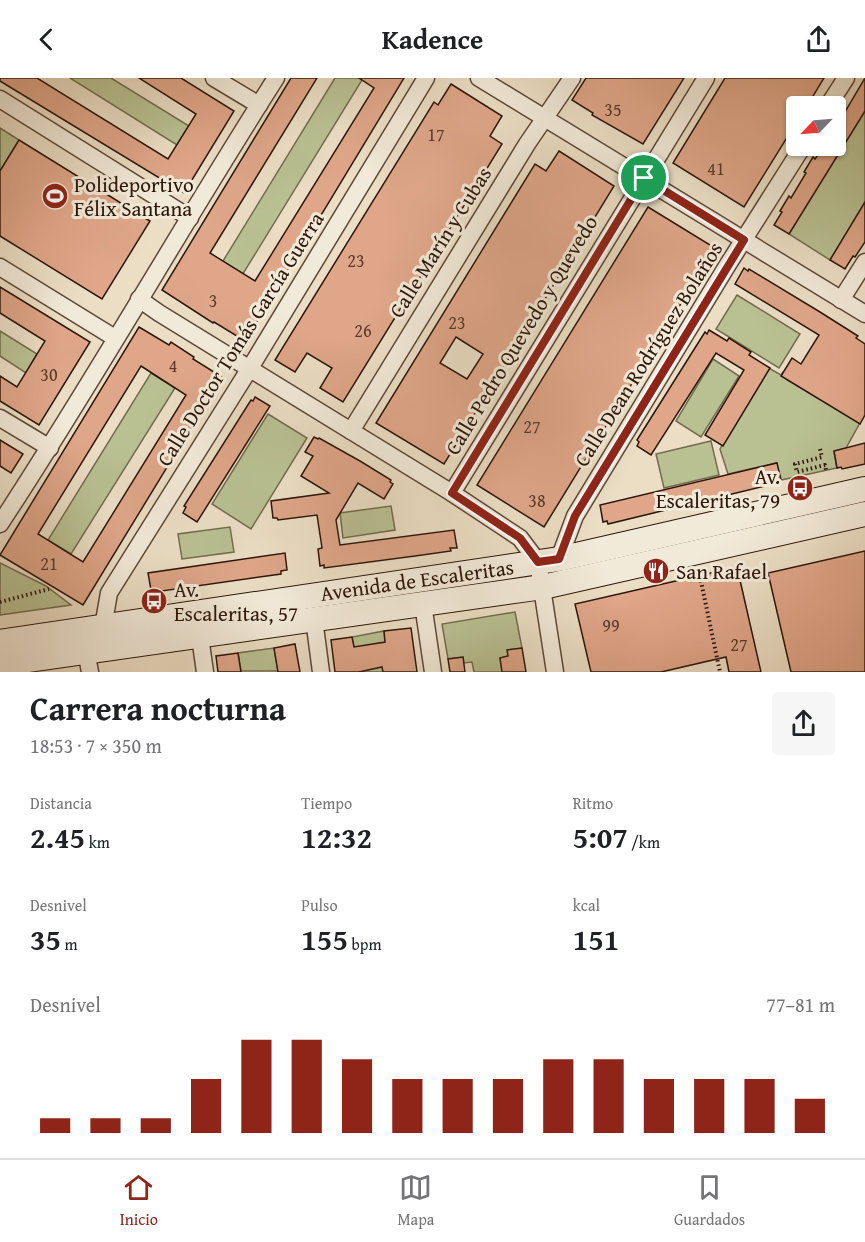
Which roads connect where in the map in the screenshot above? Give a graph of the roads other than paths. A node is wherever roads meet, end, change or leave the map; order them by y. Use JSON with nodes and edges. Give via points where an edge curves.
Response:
{"nodes":[{"id":1,"x":214,"y":78,"type":"edge"},
{"id":2,"x":276,"y":78,"type":"edge"},
{"id":3,"x":426,"y":78,"type":"edge"},
{"id":4,"x":479,"y":78,"type":"edge"},
{"id":5,"x":572,"y":78,"type":"edge"},
{"id":6,"x":706,"y":78,"type":"edge"},
{"id":7,"x":846,"y":78,"type":"edge"},
{"id":8,"x":834,"y":96,"type":"edge"},
{"id":9,"x":0,"y":99,"type":"edge"},
{"id":10,"x":259,"y":105,"type":"junction"},
{"id":11,"x":545,"y":119,"type":"junction"},
{"id":12,"x":797,"y":156,"type":"edge"},
{"id":13,"x":644,"y":178,"type":"junction"},
{"id":14,"x":190,"y":218,"type":"junction"},
{"id":15,"x":744,"y":240,"type":"junction"},
{"id":16,"x":865,"y":262,"type":"edge"},
{"id":17,"x":0,"y":267,"type":"edge"},
{"id":18,"x":139,"y":299,"type":"junction"},
{"id":19,"x":841,"y":300,"type":"junction"},
{"id":20,"x":865,"y":314,"type":"edge"},
{"id":21,"x":115,"y":338,"type":"junction"},
{"id":22,"x":250,"y":368,"type":"junction"},
{"id":23,"x":0,"y":417,"type":"edge"},
{"id":24,"x":351,"y":431,"type":"junction"},
{"id":25,"x":50,"y":448,"type":"junction"},
{"id":26,"x":865,"y":489,"type":"edge"},
{"id":27,"x":452,"y":493,"type":"junction"},
{"id":28,"x":865,"y":514,"type":"edge"},
{"id":29,"x":0,"y":524,"type":"edge"},
{"id":30,"x":549,"y":560,"type":"junction"},
{"id":31,"x":543,"y":587,"type":"junction"},
{"id":32,"x":423,"y":604,"type":"junction"},
{"id":33,"x":314,"y":619,"type":"junction"},
{"id":34,"x":103,"y":627,"type":"junction"},
{"id":35,"x":200,"y":637,"type":"junction"},
{"id":36,"x":0,"y":642,"type":"edge"},
{"id":37,"x":88,"y":662,"type":"edge"},
{"id":38,"x":0,"y":664,"type":"edge"},
{"id":39,"x":205,"y":672,"type":"edge"},
{"id":40,"x":321,"y":672,"type":"edge"},
{"id":41,"x":434,"y":672,"type":"edge"},
{"id":42,"x":555,"y":672,"type":"edge"}],
"edges":[{"from":1,"to":10,"type":"street"},
{"from":2,"to":10,"type":"street"},
{"from":3,"to":22,"type":"street","name":"Calle Doctor Tomás García Guerra"},
{"from":4,"to":11,"type":"street"},
{"from":5,"to":11,"type":"street","name":"Calle Marín y Cubas"},
{"from":6,"to":13,"type":"street","name":"Calle Pedro Quevedo y Quevedo"},
{"from":7,"to":8,"type":"street"},
{"from":9,"to":14,"type":"street"},
{"from":10,"to":14,"type":"street"},
{"from":11,"to":13,"type":"street"},
{"from":11,"to":24,"type":"street","name":"Calle Marín y Cubas"},
{"from":12,"to":15,"type":"street","name":"Calle Dean Rodríguez Bolaños"},
{"from":13,"to":15,"type":"street"},
{"from":13,"to":27,"type":"street","name":"Calle Pedro Quevedo y Quevedo"},
{"from":14,"to":18,"type":"street"},
{"from":15,"to":19,"type":"street"},
{"from":15,"to":30,"type":"street","name":"Calle Dean Rodríguez Bolaños"},
{"from":16,"to":19,"type":"street"},
{"from":17,"to":21,"type":"street"},
{"from":18,"to":21,"type":"street"},
{"from":18,"to":22,"type":"street"},
{"from":19,"to":20,"type":"street"},
{"from":21,"to":25,"type":"street"},
{"from":22,"to":24,"type":"street"},
{"from":22,"to":34,"type":"street","name":"Calle Doctor Tomás García Guerra","via":[[109,594]]},
{"from":23,"to":25,"type":"street"},
{"from":24,"to":27,"type":"street"},
{"from":25,"to":29,"type":"street"},
{"from":26,"to":30,"type":"street","name":"Avenida de Escaleritas"},
{"from":27,"to":30,"type":"street"},
{"from":28,"to":31,"type":"street","name":"Avenida de Escaleritas"},
{"from":30,"to":31,"type":"street"},
{"from":30,"to":34,"type":"street","name":"Avenida de Escaleritas"},
{"from":31,"to":32,"type":"street","name":"Avenida de Escaleritas"},
{"from":31,"to":42,"type":"street"},
{"from":32,"to":33,"type":"street","name":"Avenida de Escaleritas"},
{"from":32,"to":41,"type":"street"},
{"from":33,"to":35,"type":"street","name":"Avenida de Escaleritas"},
{"from":33,"to":40,"type":"street"},
{"from":34,"to":36,"type":"street","name":"Avenida de Escaleritas"},
{"from":35,"to":37,"type":"street","name":"Avenida de Escaleritas"},
{"from":35,"to":39,"type":"street"},
{"from":37,"to":38,"type":"street","name":"Avenida de Escaleritas"}]}
